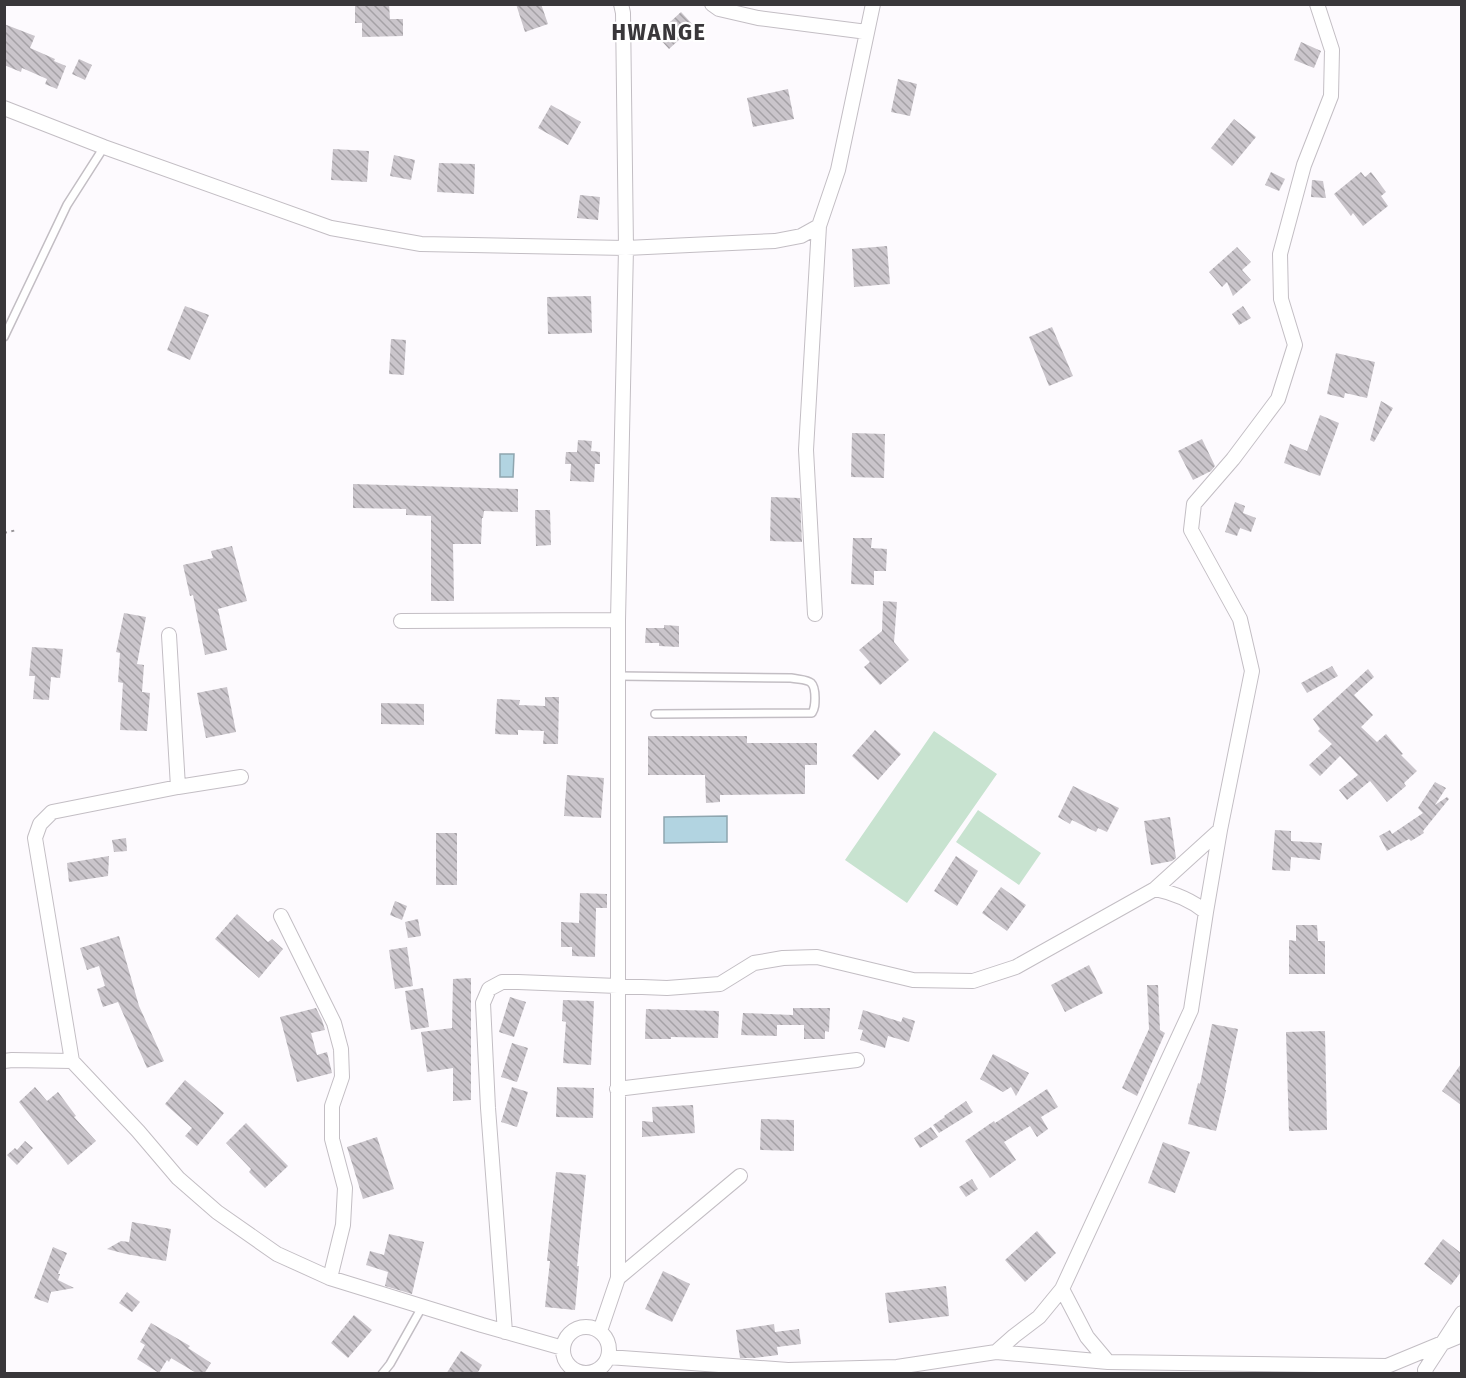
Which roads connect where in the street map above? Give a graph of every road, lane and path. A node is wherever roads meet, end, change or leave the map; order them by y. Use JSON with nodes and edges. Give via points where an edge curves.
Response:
{"nodes":[{"id":1,"x":712,"y":4,"type":"edge"},
{"id":2,"x":873,"y":4,"type":"edge"},
{"id":3,"x":1317,"y":4,"type":"edge"},
{"id":4,"x":625,"y":7,"type":"edge"},
{"id":5,"x":867,"y":32,"type":"junction"},
{"id":6,"x":4,"y":108,"type":"edge"},
{"id":7,"x":104,"y":147,"type":"junction"},
{"id":8,"x":819,"y":226,"type":"junction"},
{"id":9,"x":626,"y":248,"type":"junction"},
{"id":10,"x":4,"y":337,"type":"edge"},
{"id":11,"x":17,"y":531,"type":"dead end"},
{"id":12,"x":4,"y":533,"type":"edge"},
{"id":13,"x":814,"y":614,"type":"dead end"},
{"id":14,"x":618,"y":620,"type":"junction"},
{"id":15,"x":401,"y":621,"type":"dead end"},
{"id":16,"x":169,"y":635,"type":"dead end"},
{"id":17,"x":618,"y":675,"type":"junction"},
{"id":18,"x":655,"y":714,"type":"dead end"},
{"id":19,"x":242,"y":777,"type":"dead end"},
{"id":20,"x":178,"y":787,"type":"junction"},
{"id":21,"x":1220,"y":830,"type":"junction"},
{"id":22,"x":1155,"y":889,"type":"junction"},
{"id":23,"x":1206,"y":912,"type":"junction"},
{"id":24,"x":281,"y":916,"type":"dead end"},
{"id":25,"x":618,"y":986,"type":"junction"},
{"id":26,"x":856,"y":1060,"type":"dead end"},
{"id":27,"x":4,"y":1061,"type":"edge"},
{"id":28,"x":72,"y":1061,"type":"junction"},
{"id":29,"x":617,"y":1089,"type":"junction"},
{"id":30,"x":740,"y":1176,"type":"dead end"},
{"id":31,"x":330,"y":1278,"type":"junction"},
{"id":32,"x":618,"y":1278,"type":"junction"},
{"id":33,"x":1062,"y":1289,"type":"junction"},
{"id":34,"x":422,"y":1307,"type":"junction"},
{"id":35,"x":1461,"y":1313,"type":"edge"},
{"id":36,"x":600,"y":1331,"type":"junction"},
{"id":37,"x":505,"y":1332,"type":"junction"},
{"id":38,"x":1461,"y":1335,"type":"edge"},
{"id":39,"x":1441,"y":1344,"type":"junction"},
{"id":40,"x":563,"y":1348,"type":"junction"},
{"id":41,"x":996,"y":1352,"type":"junction"},
{"id":42,"x":608,"y":1357,"type":"junction"},
{"id":43,"x":1108,"y":1362,"type":"junction"},
{"id":44,"x":1391,"y":1370,"type":"edge"},
{"id":45,"x":576,"y":1372,"type":"edge"},
{"id":46,"x":382,"y":1374,"type":"edge"},
{"id":47,"x":1426,"y":1374,"type":"edge"}],
"edges":[{"from":1,"to":5,"type":"street","via":[[758,18]]},
{"from":2,"to":5,"type":"street"},
{"from":3,"to":21,"type":"street","via":[[1332,50],[1331,96],[1304,165],[1280,254],[1281,299],[1295,345],[1278,399],[1194,504],[1191,530],[1240,619],[1252,671]]},
{"from":4,"to":9,"type":"street"},
{"from":5,"to":8,"type":"street","via":[[838,170]]},
{"from":6,"to":7,"type":"street"},
{"from":7,"to":9,"type":"street","via":[[331,228],[421,244]]},
{"from":7,"to":10,"type":"lane","via":[[67,205]]},
{"from":8,"to":9,"type":"street","via":[[801,236],[776,241]]},
{"from":8,"to":13,"type":"street","via":[[807,450]]},
{"from":9,"to":14,"type":"street"},
{"from":11,"to":12,"type":"path"},
{"from":14,"to":15,"type":"street"},
{"from":14,"to":17,"type":"street"},
{"from":16,"to":20,"type":"street"},
{"from":17,"to":18,"type":"lane","via":[[791,678],[806,680],[815,687],[812,713]]},
{"from":17,"to":25,"type":"street"},
{"from":19,"to":20,"type":"street"},
{"from":20,"to":28,"type":"street","via":[[52,812],[40,824],[35,838]]},
{"from":21,"to":22,"type":"street"},
{"from":21,"to":23,"type":"street"},
{"from":22,"to":23,"type":"street","via":[[1175,893]]},
{"from":22,"to":25,"type":"street","via":[[1016,967],[973,981],[912,980],[817,957],[754,963],[720,984]]},
{"from":23,"to":33,"type":"street","via":[[1191,1010]]},
{"from":24,"to":31,"type":"street","via":[[334,1023],[341,1049],[342,1077],[332,1106],[332,1139],[345,1188],[343,1225]]},
{"from":25,"to":29,"type":"street"},
{"from":25,"to":37,"type":"street","via":[[502,982],[489,989],[483,1003]]},
{"from":26,"to":29,"type":"street"},
{"from":27,"to":28,"type":"street"},
{"from":28,"to":31,"type":"street","via":[[178,1178],[217,1212],[278,1254]]},
{"from":29,"to":32,"type":"street"},
{"from":30,"to":32,"type":"street"},
{"from":31,"to":34,"type":"street"},
{"from":32,"to":36,"type":"street"},
{"from":33,"to":41,"type":"street","via":[[1039,1317]]},
{"from":33,"to":43,"type":"street","via":[[1087,1336]]},
{"from":34,"to":37,"type":"street"},
{"from":34,"to":46,"type":"lane"},
{"from":35,"to":39,"type":"street"},
{"from":36,"to":40,"type":"street","via":[[577,1329],[570,1333]]},
{"from":36,"to":42,"type":"street","via":[[608,1343]]},
{"from":37,"to":40,"type":"street"},
{"from":38,"to":39,"type":"street"},
{"from":39,"to":44,"type":"street"},
{"from":39,"to":47,"type":"street"},
{"from":40,"to":45,"type":"street","via":[[566,1361]]},
{"from":41,"to":42,"type":"street","via":[[897,1367],[788,1370]]},
{"from":41,"to":43,"type":"street"},
{"from":42,"to":45,"type":"street","via":[[595,1371]]},
{"from":43,"to":44,"type":"street"}]}
